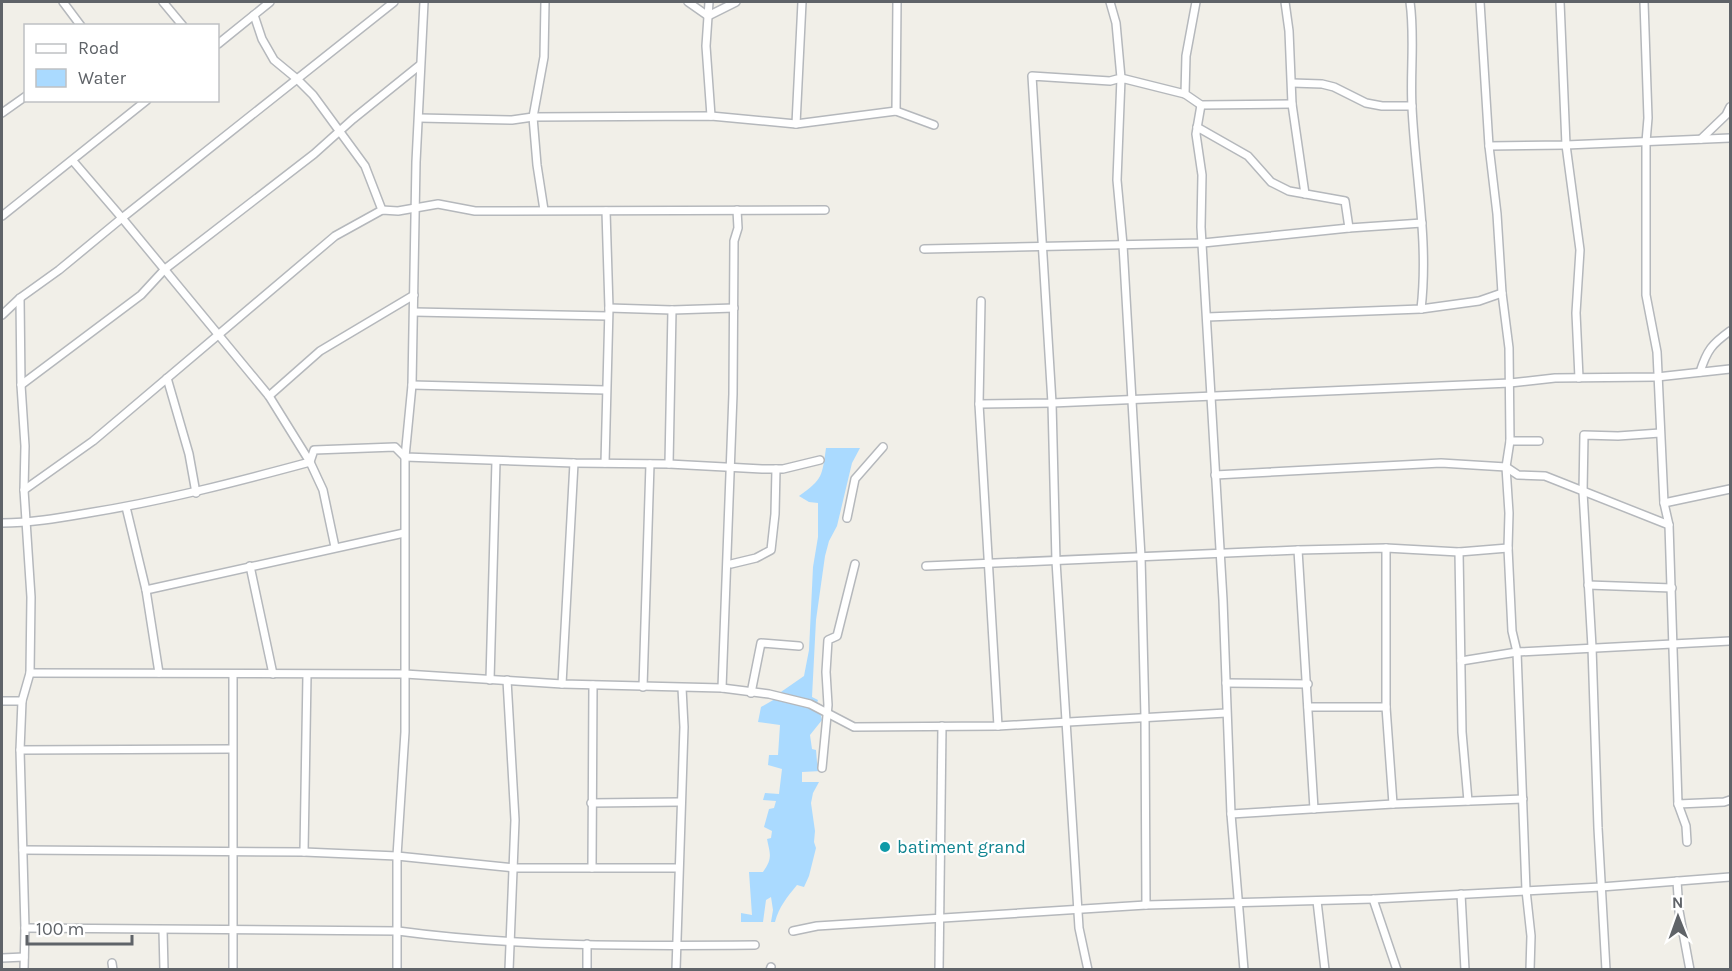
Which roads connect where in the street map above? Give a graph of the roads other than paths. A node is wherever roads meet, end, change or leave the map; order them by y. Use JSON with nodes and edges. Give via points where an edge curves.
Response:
{"nodes":[{"id":1,"x":63,"y":2,"type":"edge"},
{"id":2,"x":163,"y":2,"type":"edge"},
{"id":3,"x":394,"y":2,"type":"edge"},
{"id":4,"x":424,"y":2,"type":"edge"},
{"id":5,"x":545,"y":2,"type":"edge"},
{"id":6,"x":688,"y":2,"type":"edge"},
{"id":7,"x":709,"y":2,"type":"edge"},
{"id":8,"x":736,"y":2,"type":"edge"},
{"id":9,"x":802,"y":2,"type":"edge"},
{"id":10,"x":897,"y":2,"type":"edge"},
{"id":11,"x":1110,"y":2,"type":"edge"},
{"id":12,"x":1196,"y":2,"type":"edge"},
{"id":13,"x":1285,"y":2,"type":"edge"},
{"id":14,"x":1410,"y":2,"type":"edge"},
{"id":15,"x":1480,"y":2,"type":"edge"},
{"id":16,"x":1560,"y":2,"type":"edge"},
{"id":17,"x":1644,"y":2,"type":"edge"},
{"id":18,"x":266,"y":3,"type":"edge"},
{"id":19,"x":254,"y":15,"type":"junction"},
{"id":20,"x":708,"y":16,"type":"junction"},
{"id":21,"x":80,"y":24,"type":"edge"},
{"id":22,"x":181,"y":24,"type":"edge"},
{"id":23,"x":219,"y":43,"type":"edge"},
{"id":24,"x":420,"y":65,"type":"junction"},
{"id":25,"x":1120,"y":78,"type":"junction"},
{"id":26,"x":297,"y":79,"type":"junction"},
{"id":27,"x":1292,"y":83,"type":"junction"},
{"id":28,"x":1185,"y":94,"type":"junction"},
{"id":29,"x":24,"y":97,"type":"edge"},
{"id":30,"x":145,"y":102,"type":"edge"},
{"id":31,"x":1293,"y":104,"type":"junction"},
{"id":32,"x":1201,"y":105,"type":"junction"},
{"id":33,"x":1412,"y":106,"type":"junction"},
{"id":34,"x":1731,"y":107,"type":"edge"},
{"id":35,"x":896,"y":111,"type":"junction"},
{"id":36,"x":2,"y":113,"type":"edge"},
{"id":37,"x":533,"y":117,"type":"junction"},
{"id":38,"x":711,"y":117,"type":"junction"},
{"id":39,"x":419,"y":118,"type":"junction"},
{"id":40,"x":796,"y":124,"type":"junction"},
{"id":41,"x":934,"y":125,"type":"dead end"},
{"id":42,"x":1197,"y":127,"type":"junction"},
{"id":43,"x":340,"y":130,"type":"junction"},
{"id":44,"x":1731,"y":138,"type":"edge"},
{"id":45,"x":1701,"y":139,"type":"junction"},
{"id":46,"x":1646,"y":142,"type":"junction"},
{"id":47,"x":1566,"y":145,"type":"junction"},
{"id":48,"x":1489,"y":146,"type":"junction"},
{"id":49,"x":73,"y":161,"type":"junction"},
{"id":50,"x":1305,"y":194,"type":"junction"},
{"id":51,"x":415,"y":207,"type":"junction"},
{"id":52,"x":382,"y":210,"type":"junction"},
{"id":53,"x":544,"y":210,"type":"junction"},
{"id":54,"x":737,"y":210,"type":"junction"},
{"id":55,"x":825,"y":210,"type":"dead end"},
{"id":56,"x":606,"y":211,"type":"junction"},
{"id":57,"x":2,"y":216,"type":"edge"},
{"id":58,"x":122,"y":218,"type":"junction"},
{"id":59,"x":1422,"y":224,"type":"junction"},
{"id":60,"x":1349,"y":228,"type":"junction"},
{"id":61,"x":1203,"y":243,"type":"junction"},
{"id":62,"x":1123,"y":245,"type":"junction"},
{"id":63,"x":1041,"y":247,"type":"junction"},
{"id":64,"x":924,"y":249,"type":"dead end"},
{"id":65,"x":165,"y":269,"type":"junction"},
{"id":66,"x":1502,"y":293,"type":"junction"},
{"id":67,"x":414,"y":295,"type":"junction"},
{"id":68,"x":20,"y":298,"type":"junction"},
{"id":69,"x":981,"y":301,"type":"dead end"},
{"id":70,"x":734,"y":308,"type":"junction"},
{"id":71,"x":1421,"y":309,"type":"junction"},
{"id":72,"x":672,"y":310,"type":"junction"},
{"id":73,"x":414,"y":312,"type":"junction"},
{"id":74,"x":608,"y":312,"type":"junction"},
{"id":75,"x":2,"y":315,"type":"edge"},
{"id":76,"x":1207,"y":317,"type":"junction"},
{"id":77,"x":1731,"y":331,"type":"edge"},
{"id":78,"x":218,"y":335,"type":"junction"},
{"id":79,"x":1731,"y":369,"type":"edge"},
{"id":80,"x":1700,"y":372,"type":"junction"},
{"id":81,"x":1657,"y":377,"type":"junction"},
{"id":82,"x":167,"y":378,"type":"junction"},
{"id":83,"x":1579,"y":378,"type":"junction"},
{"id":84,"x":1510,"y":383,"type":"junction"},
{"id":85,"x":21,"y":385,"type":"junction"},
{"id":86,"x":412,"y":385,"type":"junction"},
{"id":87,"x":606,"y":390,"type":"junction"},
{"id":88,"x":269,"y":396,"type":"junction"},
{"id":89,"x":1210,"y":396,"type":"junction"},
{"id":90,"x":1131,"y":400,"type":"junction"},
{"id":91,"x":1052,"y":403,"type":"junction"},
{"id":92,"x":979,"y":404,"type":"junction"},
{"id":93,"x":1660,"y":433,"type":"junction"},
{"id":94,"x":1510,"y":441,"type":"junction"},
{"id":95,"x":1539,"y":441,"type":"dead end"},
{"id":96,"x":883,"y":447,"type":"dead end"},
{"id":97,"x":405,"y":457,"type":"junction"},
{"id":98,"x":820,"y":460,"type":"dead end"},
{"id":99,"x":496,"y":461,"type":"junction"},
{"id":100,"x":310,"y":462,"type":"junction"},
{"id":101,"x":605,"y":463,"type":"junction"},
{"id":102,"x":574,"y":464,"type":"junction"},
{"id":103,"x":650,"y":464,"type":"junction"},
{"id":104,"x":669,"y":464,"type":"junction"},
{"id":105,"x":1506,"y":468,"type":"junction"},
{"id":106,"x":731,"y":469,"type":"junction"},
{"id":107,"x":776,"y":469,"type":"junction"},
{"id":108,"x":1215,"y":475,"type":"junction"},
{"id":109,"x":1731,"y":489,"type":"edge"},
{"id":110,"x":24,"y":490,"type":"junction"},
{"id":111,"x":1583,"y":492,"type":"junction"},
{"id":112,"x":196,"y":493,"type":"junction"},
{"id":113,"x":1664,"y":503,"type":"junction"},
{"id":114,"x":126,"y":507,"type":"junction"},
{"id":115,"x":847,"y":518,"type":"dead end"},
{"id":116,"x":2,"y":523,"type":"edge"},
{"id":117,"x":26,"y":523,"type":"junction"},
{"id":118,"x":1669,"y":525,"type":"junction"},
{"id":119,"x":404,"y":532,"type":"junction"},
{"id":120,"x":335,"y":547,"type":"junction"},
{"id":121,"x":1386,"y":548,"type":"junction"},
{"id":122,"x":1508,"y":548,"type":"junction"},
{"id":123,"x":1298,"y":550,"type":"junction"},
{"id":124,"x":1459,"y":552,"type":"junction"},
{"id":125,"x":1219,"y":554,"type":"junction"},
{"id":126,"x":1141,"y":557,"type":"junction"},
{"id":127,"x":1056,"y":561,"type":"junction"},
{"id":128,"x":731,"y":564,"type":"dead end"},
{"id":129,"x":855,"y":564,"type":"dead end"},
{"id":130,"x":989,"y":564,"type":"junction"},
{"id":131,"x":250,"y":566,"type":"junction"},
{"id":132,"x":926,"y":566,"type":"dead end"},
{"id":133,"x":1588,"y":585,"type":"junction"},
{"id":134,"x":1672,"y":588,"type":"junction"},
{"id":135,"x":146,"y":590,"type":"junction"},
{"id":136,"x":1731,"y":641,"type":"edge"},
{"id":137,"x":1674,"y":644,"type":"junction"},
{"id":138,"x":799,"y":646,"type":"dead end"},
{"id":139,"x":1592,"y":647,"type":"junction"},
{"id":140,"x":1517,"y":652,"type":"junction"},
{"id":141,"x":1461,"y":661,"type":"junction"},
{"id":142,"x":30,"y":673,"type":"junction"},
{"id":143,"x":159,"y":673,"type":"junction"},
{"id":144,"x":273,"y":674,"type":"junction"},
{"id":145,"x":405,"y":674,"type":"junction"},
{"id":146,"x":233,"y":675,"type":"junction"},
{"id":147,"x":307,"y":675,"type":"junction"},
{"id":148,"x":490,"y":680,"type":"junction"},
{"id":149,"x":507,"y":680,"type":"junction"},
{"id":150,"x":1226,"y":683,"type":"junction"},
{"id":151,"x":562,"y":684,"type":"junction"},
{"id":152,"x":1308,"y":684,"type":"junction"},
{"id":153,"x":593,"y":685,"type":"junction"},
{"id":154,"x":643,"y":687,"type":"junction"},
{"id":155,"x":682,"y":688,"type":"junction"},
{"id":156,"x":722,"y":688,"type":"junction"},
{"id":157,"x":751,"y":693,"type":"junction"},
{"id":158,"x":2,"y":701,"type":"edge"},
{"id":159,"x":22,"y":701,"type":"junction"},
{"id":160,"x":1308,"y":707,"type":"junction"},
{"id":161,"x":1386,"y":707,"type":"junction"},
{"id":162,"x":827,"y":713,"type":"junction"},
{"id":163,"x":1226,"y":713,"type":"junction"},
{"id":164,"x":1145,"y":717,"type":"junction"},
{"id":165,"x":1067,"y":722,"type":"junction"},
{"id":166,"x":942,"y":726,"type":"junction"},
{"id":167,"x":998,"y":726,"type":"junction"},
{"id":168,"x":232,"y":749,"type":"junction"},
{"id":169,"x":20,"y":750,"type":"junction"},
{"id":170,"x":822,"y":768,"type":"dead end"},
{"id":171,"x":1523,"y":799,"type":"junction"},
{"id":172,"x":1731,"y":800,"type":"edge"},
{"id":173,"x":1468,"y":801,"type":"junction"},
{"id":174,"x":680,"y":802,"type":"junction"},
{"id":175,"x":591,"y":803,"type":"junction"},
{"id":176,"x":1393,"y":804,"type":"junction"},
{"id":177,"x":1678,"y":804,"type":"junction"},
{"id":178,"x":1314,"y":809,"type":"junction"},
{"id":179,"x":1232,"y":814,"type":"junction"},
{"id":180,"x":1687,"y":842,"type":"dead end"},
{"id":181,"x":23,"y":850,"type":"junction"},
{"id":182,"x":232,"y":852,"type":"junction"},
{"id":183,"x":304,"y":852,"type":"junction"},
{"id":184,"x":397,"y":856,"type":"junction"},
{"id":185,"x":514,"y":868,"type":"junction"},
{"id":186,"x":592,"y":868,"type":"junction"},
{"id":187,"x":678,"y":868,"type":"junction"},
{"id":188,"x":1731,"y":877,"type":"edge"},
{"id":189,"x":1677,"y":881,"type":"junction"},
{"id":190,"x":1601,"y":887,"type":"junction"},
{"id":191,"x":1526,"y":890,"type":"junction"},
{"id":192,"x":1461,"y":894,"type":"junction"},
{"id":193,"x":1373,"y":899,"type":"junction"},
{"id":194,"x":1317,"y":901,"type":"junction"},
{"id":195,"x":1238,"y":903,"type":"junction"},
{"id":196,"x":1146,"y":905,"type":"junction"},
{"id":197,"x":1077,"y":909,"type":"junction"},
{"id":198,"x":941,"y":918,"type":"junction"},
{"id":199,"x":25,"y":928,"type":"junction"},
{"id":200,"x":163,"y":930,"type":"junction"},
{"id":201,"x":233,"y":930,"type":"junction"},
{"id":202,"x":398,"y":931,"type":"junction"},
{"id":203,"x":793,"y":931,"type":"dead end"},
{"id":204,"x":511,"y":941,"type":"junction"},
{"id":205,"x":587,"y":944,"type":"junction"},
{"id":206,"x":755,"y":945,"type":"dead end"},
{"id":207,"x":676,"y":946,"type":"junction"},
{"id":208,"x":24,"y":957,"type":"junction"},
{"id":209,"x":2,"y":958,"type":"edge"},
{"id":210,"x":24,"y":969,"type":"edge"},
{"id":211,"x":164,"y":969,"type":"edge"},
{"id":212,"x":233,"y":969,"type":"edge"},
{"id":213,"x":397,"y":969,"type":"edge"},
{"id":214,"x":509,"y":969,"type":"edge"},
{"id":215,"x":587,"y":969,"type":"edge"},
{"id":216,"x":676,"y":969,"type":"edge"},
{"id":217,"x":939,"y":969,"type":"edge"},
{"id":218,"x":1088,"y":969,"type":"edge"},
{"id":219,"x":1244,"y":969,"type":"edge"},
{"id":220,"x":1325,"y":969,"type":"edge"},
{"id":221,"x":1397,"y":969,"type":"edge"},
{"id":222,"x":1465,"y":969,"type":"edge"},
{"id":223,"x":1530,"y":969,"type":"edge"},
{"id":224,"x":1606,"y":969,"type":"edge"},
{"id":225,"x":1690,"y":969,"type":"edge"}],
"edges":[{"from":1,"to":21,"type":"street"},
{"from":2,"to":22,"type":"street"},
{"from":3,"to":26,"type":"street"},
{"from":4,"to":24,"type":"street"},
{"from":5,"to":37,"type":"street","via":[[544,57]]},
{"from":6,"to":20,"type":"street"},
{"from":7,"to":20,"type":"street"},
{"from":8,"to":20,"type":"street"},
{"from":9,"to":40,"type":"street"},
{"from":10,"to":35,"type":"street"},
{"from":11,"to":25,"type":"street","via":[[1116,22]]},
{"from":12,"to":28,"type":"street","via":[[1186,56]]},
{"from":13,"to":27,"type":"street"},
{"from":14,"to":33,"type":"street"},
{"from":15,"to":48,"type":"street"},
{"from":16,"to":47,"type":"street"},
{"from":17,"to":46,"type":"street"},
{"from":18,"to":19,"type":"street"},
{"from":19,"to":23,"type":"street"},
{"from":19,"to":26,"type":"street","via":[[274,60]]},
{"from":20,"to":38,"type":"street"},
{"from":24,"to":39,"type":"street"},
{"from":24,"to":43,"type":"street"},
{"from":25,"to":28,"type":"street"},
{"from":25,"to":62,"type":"street","via":[[1117,180]]},
{"from":25,"to":63,"type":"street","via":[[1110,81],[1032,76]]},
{"from":26,"to":43,"type":"street"},
{"from":26,"to":58,"type":"street"},
{"from":27,"to":31,"type":"street"},
{"from":27,"to":33,"type":"street","via":[[1334,87],[1366,103]]},
{"from":28,"to":32,"type":"street"},
{"from":29,"to":36,"type":"street"},
{"from":30,"to":49,"type":"street"},
{"from":31,"to":32,"type":"street"},
{"from":31,"to":50,"type":"street"},
{"from":32,"to":42,"type":"street"},
{"from":33,"to":59,"type":"street"},
{"from":34,"to":45,"type":"street"},
{"from":35,"to":40,"type":"street"},
{"from":35,"to":41,"type":"street"},
{"from":37,"to":38,"type":"street"},
{"from":37,"to":39,"type":"street"},
{"from":37,"to":53,"type":"street"},
{"from":38,"to":40,"type":"street"},
{"from":39,"to":51,"type":"street"},
{"from":42,"to":50,"type":"street","via":[[1248,156],[1271,182]]},
{"from":42,"to":61,"type":"street"},
{"from":43,"to":52,"type":"street","via":[[365,166]]},
{"from":43,"to":65,"type":"street"},
{"from":44,"to":45,"type":"street"},
{"from":45,"to":46,"type":"street"},
{"from":46,"to":47,"type":"street"},
{"from":46,"to":81,"type":"street","via":[[1646,296],[1657,352]]},
{"from":47,"to":48,"type":"street"},
{"from":47,"to":83,"type":"street","via":[[1580,250],[1576,313]]},
{"from":48,"to":66,"type":"street"},
{"from":49,"to":57,"type":"street"},
{"from":49,"to":58,"type":"street"},
{"from":50,"to":60,"type":"street","via":[[1345,201]]},
{"from":51,"to":52,"type":"street"},
{"from":51,"to":53,"type":"street","via":[[438,204],[475,210]]},
{"from":51,"to":67,"type":"street"},
{"from":52,"to":78,"type":"street","via":[[335,236]]},
{"from":53,"to":56,"type":"street"},
{"from":54,"to":55,"type":"street"},
{"from":54,"to":56,"type":"street"},
{"from":54,"to":70,"type":"street"},
{"from":56,"to":74,"type":"street"},
{"from":58,"to":65,"type":"street"},
{"from":58,"to":68,"type":"street"},
{"from":59,"to":60,"type":"street"},
{"from":59,"to":71,"type":"street"},
{"from":60,"to":61,"type":"street"},
{"from":61,"to":62,"type":"street"},
{"from":61,"to":76,"type":"street"},
{"from":62,"to":63,"type":"street"},
{"from":62,"to":90,"type":"street"},
{"from":63,"to":64,"type":"street"},
{"from":63,"to":91,"type":"street"},
{"from":65,"to":78,"type":"street"},
{"from":65,"to":85,"type":"street","via":[[141,295]]},
{"from":66,"to":71,"type":"street","via":[[1479,301]]},
{"from":66,"to":84,"type":"street"},
{"from":67,"to":73,"type":"street"},
{"from":67,"to":88,"type":"street","via":[[320,351]]},
{"from":68,"to":75,"type":"street"},
{"from":68,"to":85,"type":"street"},
{"from":69,"to":92,"type":"street"},
{"from":70,"to":72,"type":"street"},
{"from":70,"to":106,"type":"street"},
{"from":71,"to":76,"type":"street"},
{"from":72,"to":74,"type":"street"},
{"from":72,"to":104,"type":"street"},
{"from":73,"to":74,"type":"street"},
{"from":73,"to":86,"type":"street"},
{"from":74,"to":87,"type":"street"},
{"from":76,"to":89,"type":"street"},
{"from":77,"to":80,"type":"street","via":[[1706,353]]},
{"from":78,"to":82,"type":"street"},
{"from":78,"to":88,"type":"street"},
{"from":79,"to":80,"type":"street"},
{"from":80,"to":81,"type":"street"},
{"from":81,"to":83,"type":"street"},
{"from":81,"to":93,"type":"street"},
{"from":82,"to":110,"type":"street","via":[[93,441]]},
{"from":82,"to":112,"type":"street"},
{"from":83,"to":84,"type":"street"},
{"from":84,"to":89,"type":"street"},
{"from":84,"to":94,"type":"street"},
{"from":85,"to":110,"type":"street"},
{"from":86,"to":87,"type":"street"},
{"from":86,"to":97,"type":"street"},
{"from":87,"to":101,"type":"street"},
{"from":88,"to":100,"type":"street"},
{"from":89,"to":90,"type":"street"},
{"from":89,"to":108,"type":"street"},
{"from":90,"to":91,"type":"street"},
{"from":90,"to":126,"type":"street"},
{"from":91,"to":92,"type":"street"},
{"from":91,"to":127,"type":"street"},
{"from":92,"to":130,"type":"street"},
{"from":93,"to":111,"type":"street","via":[[1584,435]]},
{"from":93,"to":113,"type":"street"},
{"from":94,"to":95,"type":"street"},
{"from":94,"to":105,"type":"street"},
{"from":96,"to":115,"type":"street","via":[[855,479]]},
{"from":97,"to":99,"type":"street"},
{"from":97,"to":100,"type":"street","via":[[395,447],[358,447],[314,450]]},
{"from":97,"to":119,"type":"street"},
{"from":98,"to":107,"type":"street"},
{"from":99,"to":102,"type":"street"},
{"from":99,"to":148,"type":"street"},
{"from":100,"to":112,"type":"street"},
{"from":100,"to":120,"type":"street","via":[[323,490]]},
{"from":101,"to":102,"type":"street"},
{"from":101,"to":103,"type":"street"},
{"from":102,"to":151,"type":"street"},
{"from":103,"to":104,"type":"street"},
{"from":103,"to":154,"type":"street"},
{"from":104,"to":106,"type":"street"},
{"from":105,"to":108,"type":"street","via":[[1441,463]]},
{"from":105,"to":111,"type":"street","via":[[1514,474],[1545,476]]},
{"from":105,"to":122,"type":"street"},
{"from":106,"to":107,"type":"street"},
{"from":106,"to":156,"type":"street"},
{"from":107,"to":128,"type":"street","via":[[771,550]]},
{"from":108,"to":125,"type":"street"},
{"from":109,"to":113,"type":"street"},
{"from":110,"to":117,"type":"street"},
{"from":111,"to":118,"type":"street"},
{"from":111,"to":133,"type":"street"},
{"from":112,"to":114,"type":"street"},
{"from":113,"to":118,"type":"street"},
{"from":114,"to":117,"type":"street"},
{"from":114,"to":135,"type":"street"},
{"from":116,"to":117,"type":"street"},
{"from":117,"to":142,"type":"street","via":[[31,597]]},
{"from":118,"to":134,"type":"street"},
{"from":119,"to":120,"type":"street"},
{"from":119,"to":145,"type":"street"},
{"from":120,"to":131,"type":"street"},
{"from":121,"to":123,"type":"street"},
{"from":121,"to":124,"type":"street"},
{"from":121,"to":161,"type":"street"},
{"from":122,"to":124,"type":"street"},
{"from":122,"to":140,"type":"street","via":[[1512,631]]},
{"from":123,"to":125,"type":"street"},
{"from":123,"to":152,"type":"street"},
{"from":124,"to":141,"type":"street"},
{"from":125,"to":126,"type":"street"},
{"from":125,"to":150,"type":"street"},
{"from":126,"to":127,"type":"street"},
{"from":126,"to":164,"type":"street"},
{"from":127,"to":130,"type":"street"},
{"from":127,"to":165,"type":"street"},
{"from":129,"to":162,"type":"street","via":[[837,636],[828,640]]},
{"from":130,"to":132,"type":"street"},
{"from":130,"to":167,"type":"street"},
{"from":131,"to":135,"type":"street"},
{"from":131,"to":144,"type":"street"},
{"from":133,"to":134,"type":"street"},
{"from":133,"to":139,"type":"street"},
{"from":134,"to":137,"type":"street"},
{"from":135,"to":143,"type":"street"},
{"from":136,"to":137,"type":"street"},
{"from":137,"to":139,"type":"street"},
{"from":137,"to":177,"type":"street"},
{"from":138,"to":157,"type":"street","via":[[761,643]]},
{"from":139,"to":140,"type":"street"},
{"from":139,"to":190,"type":"street"},
{"from":140,"to":141,"type":"street"},
{"from":140,"to":171,"type":"street"},
{"from":141,"to":173,"type":"street"},
{"from":142,"to":143,"type":"street"},
{"from":142,"to":159,"type":"street"},
{"from":143,"to":146,"type":"street"},
{"from":144,"to":146,"type":"street"},
{"from":144,"to":147,"type":"street"},
{"from":145,"to":147,"type":"street"},
{"from":145,"to":148,"type":"street"},
{"from":145,"to":184,"type":"street"},
{"from":146,"to":168,"type":"street"},
{"from":147,"to":183,"type":"street"},
{"from":148,"to":149,"type":"street"},
{"from":149,"to":151,"type":"street"},
{"from":149,"to":185,"type":"street","via":[[515,797]]},
{"from":150,"to":152,"type":"street"},
{"from":150,"to":163,"type":"street"},
{"from":151,"to":153,"type":"street"},
{"from":152,"to":160,"type":"street"},
{"from":153,"to":154,"type":"street"},
{"from":153,"to":175,"type":"street"},
{"from":154,"to":155,"type":"street"},
{"from":155,"to":156,"type":"street"},
{"from":155,"to":174,"type":"street"},
{"from":156,"to":157,"type":"street"},
{"from":157,"to":162,"type":"street","via":[[791,699]]},
{"from":158,"to":159,"type":"street"},
{"from":159,"to":169,"type":"street"},
{"from":160,"to":161,"type":"street"},
{"from":160,"to":178,"type":"street"},
{"from":161,"to":176,"type":"street"},
{"from":162,"to":166,"type":"street","via":[[854,727]]},
{"from":162,"to":170,"type":"street"},
{"from":163,"to":164,"type":"street"},
{"from":163,"to":179,"type":"street"},
{"from":164,"to":165,"type":"street"},
{"from":164,"to":196,"type":"street"},
{"from":165,"to":167,"type":"street"},
{"from":165,"to":197,"type":"street"},
{"from":166,"to":167,"type":"street"},
{"from":166,"to":198,"type":"street"},
{"from":168,"to":169,"type":"street"},
{"from":168,"to":182,"type":"street"},
{"from":169,"to":181,"type":"street"},
{"from":171,"to":173,"type":"street"},
{"from":171,"to":191,"type":"street"},
{"from":172,"to":177,"type":"street"},
{"from":173,"to":176,"type":"street"},
{"from":174,"to":175,"type":"street"},
{"from":174,"to":187,"type":"street"},
{"from":175,"to":186,"type":"street"},
{"from":176,"to":178,"type":"street"},
{"from":177,"to":180,"type":"street"},
{"from":178,"to":179,"type":"street"},
{"from":179,"to":195,"type":"street"},
{"from":181,"to":182,"type":"street"},
{"from":181,"to":199,"type":"street"},
{"from":182,"to":183,"type":"street"},
{"from":182,"to":201,"type":"street"},
{"from":183,"to":184,"type":"street"},
{"from":184,"to":185,"type":"street"},
{"from":184,"to":202,"type":"street"},
{"from":185,"to":186,"type":"street"},
{"from":185,"to":204,"type":"street"},
{"from":186,"to":187,"type":"street"},
{"from":187,"to":207,"type":"street"},
{"from":188,"to":189,"type":"street"},
{"from":189,"to":190,"type":"street"},
{"from":189,"to":225,"type":"street"},
{"from":190,"to":191,"type":"street"},
{"from":190,"to":224,"type":"street"},
{"from":191,"to":192,"type":"street"},
{"from":191,"to":223,"type":"street"},
{"from":192,"to":193,"type":"street"},
{"from":192,"to":222,"type":"street"},
{"from":193,"to":194,"type":"street"},
{"from":193,"to":221,"type":"street"},
{"from":194,"to":195,"type":"street"},
{"from":194,"to":220,"type":"street"},
{"from":195,"to":196,"type":"street"},
{"from":195,"to":219,"type":"street"},
{"from":196,"to":197,"type":"street"},
{"from":197,"to":198,"type":"street"},
{"from":197,"to":218,"type":"street"},
{"from":198,"to":203,"type":"street"},
{"from":198,"to":217,"type":"street"},
{"from":199,"to":200,"type":"street"},
{"from":199,"to":208,"type":"street"},
{"from":200,"to":201,"type":"street"},
{"from":200,"to":211,"type":"street"},
{"from":201,"to":202,"type":"street"},
{"from":201,"to":212,"type":"street"},
{"from":202,"to":204,"type":"street"},
{"from":202,"to":213,"type":"street"},
{"from":204,"to":205,"type":"street"},
{"from":204,"to":214,"type":"street"},
{"from":205,"to":207,"type":"street"},
{"from":205,"to":215,"type":"street"},
{"from":206,"to":207,"type":"street"},
{"from":207,"to":216,"type":"street"},
{"from":208,"to":209,"type":"street"},
{"from":208,"to":210,"type":"street"}]}
